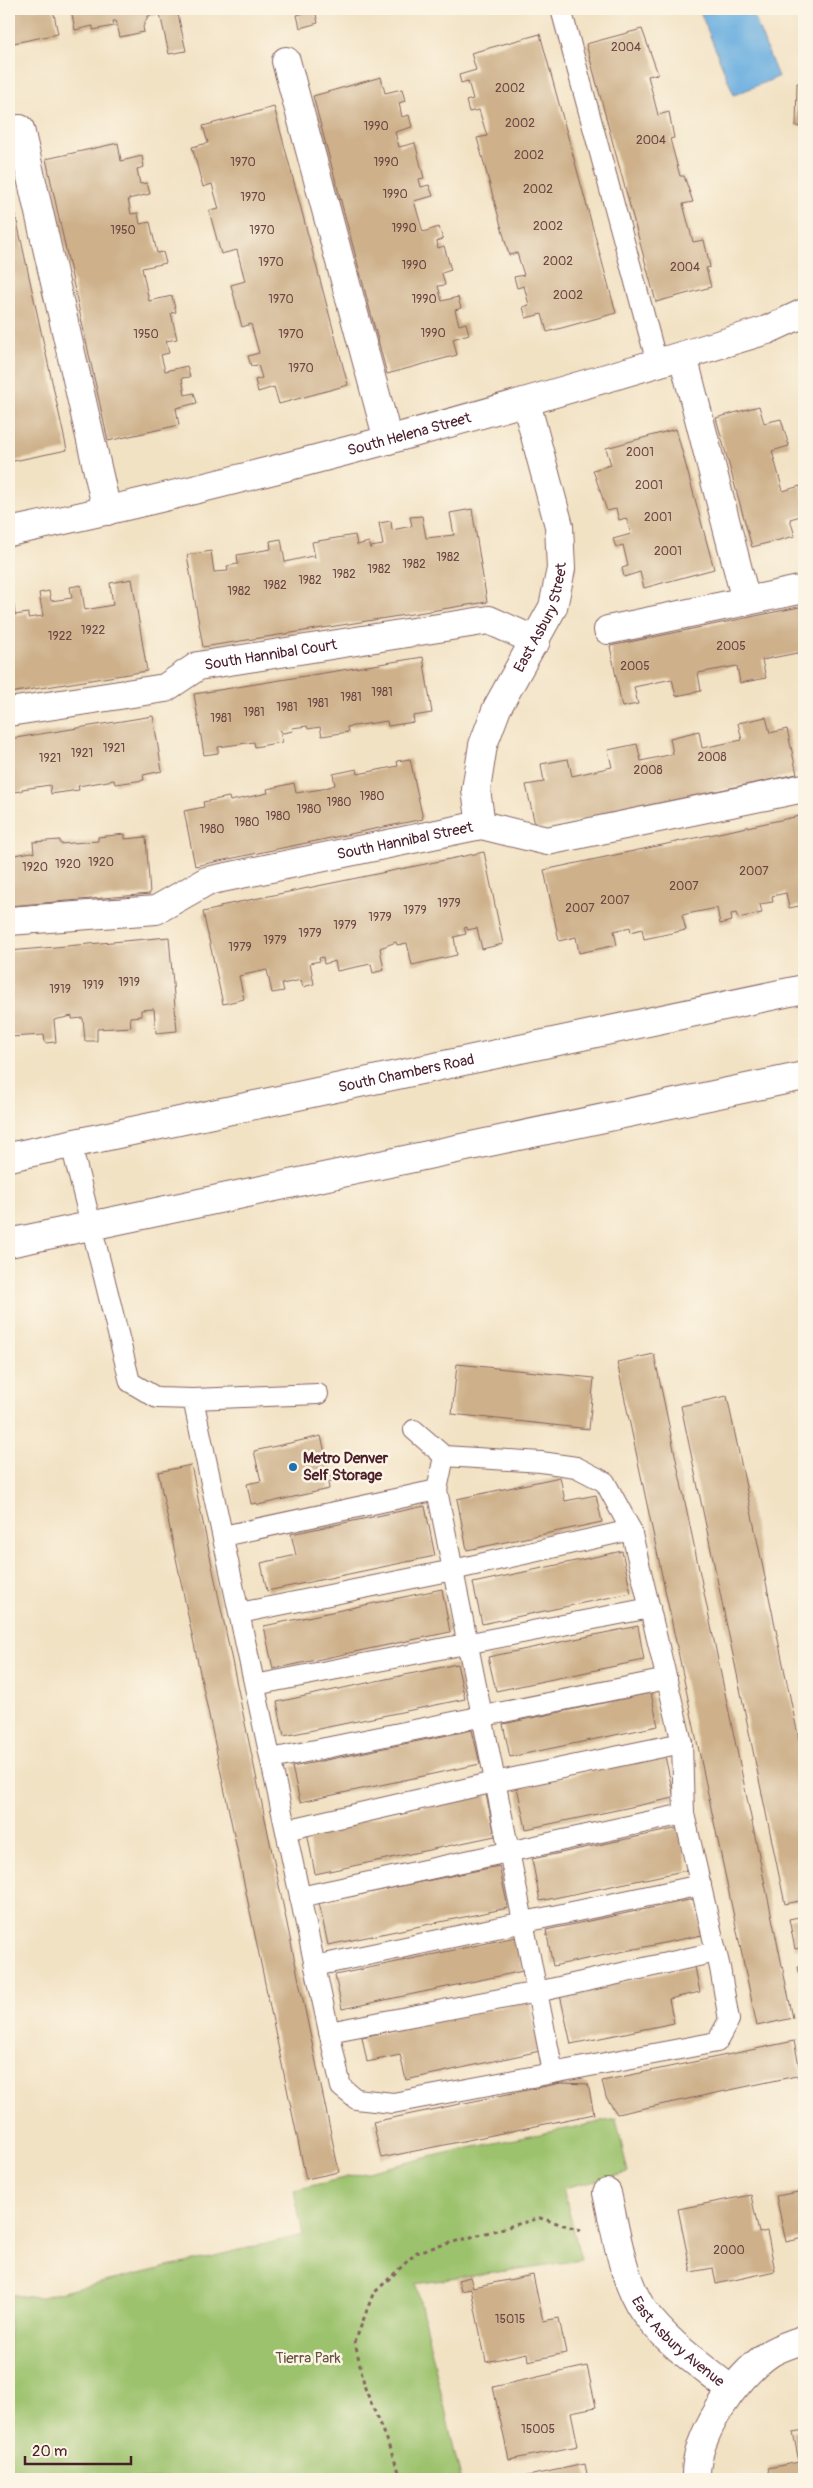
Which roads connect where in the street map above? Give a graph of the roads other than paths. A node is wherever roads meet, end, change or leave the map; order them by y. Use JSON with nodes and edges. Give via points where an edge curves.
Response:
{"nodes":[{"id":1,"x":561,"y":9,"type":"edge"},
{"id":2,"x":286,"y":61,"type":"dead end"},
{"id":3,"x":20,"y":129,"type":"dead end"},
{"id":4,"x":804,"y":312,"type":"edge"},
{"id":5,"x":683,"y":356,"type":"junction"},
{"id":6,"x":657,"y":363,"type":"junction"},
{"id":7,"x":526,"y":402,"type":"junction"},
{"id":8,"x":388,"y":440,"type":"junction"},
{"id":9,"x":107,"y":512,"type":"junction"},
{"id":10,"x":9,"y":532,"type":"edge"},
{"id":11,"x":804,"y":589,"type":"edge"},
{"id":12,"x":746,"y":601,"type":"junction"},
{"id":13,"x":608,"y":630,"type":"dead end"},
{"id":14,"x":536,"y":641,"type":"junction"},
{"id":15,"x":9,"y":712,"type":"edge"},
{"id":16,"x":804,"y":788,"type":"edge"},
{"id":17,"x":481,"y":825,"type":"junction"},
{"id":18,"x":9,"y":921,"type":"edge"},
{"id":19,"x":804,"y":989,"type":"edge"},
{"id":20,"x":804,"y":1076,"type":"edge"},
{"id":21,"x":72,"y":1144,"type":"junction"},
{"id":22,"x":9,"y":1157,"type":"edge"},
{"id":23,"x":92,"y":1225,"type":"junction"},
{"id":24,"x":9,"y":1243,"type":"edge"},
{"id":25,"x":318,"y":1394,"type":"dead end"},
{"id":26,"x":193,"y":1399,"type":"junction"},
{"id":27,"x":414,"y":1430,"type":"dead end"},
{"id":28,"x":444,"y":1456,"type":"junction"},
{"id":29,"x":437,"y":1490,"type":"junction"},
{"id":30,"x":631,"y":1530,"type":"junction"},
{"id":31,"x":223,"y":1536,"type":"junction"},
{"id":32,"x":453,"y":1570,"type":"junction"},
{"id":33,"x":650,"y":1608,"type":"junction"},
{"id":34,"x":240,"y":1613,"type":"junction"},
{"id":35,"x":467,"y":1644,"type":"junction"},
{"id":36,"x":667,"y":1679,"type":"junction"},
{"id":37,"x":255,"y":1685,"type":"junction"},
{"id":38,"x":482,"y":1716,"type":"junction"},
{"id":39,"x":682,"y":1743,"type":"junction"},
{"id":40,"x":271,"y":1759,"type":"junction"},
{"id":41,"x":495,"y":1782,"type":"junction"},
{"id":42,"x":684,"y":1814,"type":"junction"},
{"id":43,"x":286,"y":1830,"type":"junction"},
{"id":44,"x":509,"y":1851,"type":"junction"},
{"id":45,"x":701,"y":1885,"type":"junction"},
{"id":46,"x":300,"y":1898,"type":"junction"},
{"id":47,"x":523,"y":1923,"type":"junction"},
{"id":48,"x":716,"y":1952,"type":"junction"},
{"id":49,"x":315,"y":1966,"type":"junction"},
{"id":50,"x":537,"y":1992,"type":"junction"},
{"id":51,"x":329,"y":2032,"type":"junction"},
{"id":52,"x":553,"y":2072,"type":"junction"},
{"id":53,"x":607,"y":2193,"type":"dead end"},
{"id":54,"x":804,"y":2339,"type":"edge"},
{"id":55,"x":731,"y":2390,"type":"junction"},
{"id":56,"x":696,"y":2479,"type":"edge"}],
"edges":[{"from":1,"to":6,"type":"lane"},
{"from":2,"to":8,"type":"street"},
{"from":3,"to":9,"type":"street"},
{"from":4,"to":5,"type":"street","name":"South Helena Street","via":[[767,330]]},
{"from":5,"to":6,"type":"street","name":"South Helena Street"},
{"from":5,"to":12,"type":"street"},
{"from":6,"to":7,"type":"street","name":"South Helena Street"},
{"from":7,"to":8,"type":"street","name":"South Helena Street"},
{"from":7,"to":14,"type":"street","name":"East Asbury Street","via":[[559,526],[561,569],[553,607]]},
{"from":8,"to":9,"type":"street","name":"South Helena Street"},
{"from":9,"to":10,"type":"street","name":"South Helena Street"},
{"from":11,"to":12,"type":"street"},
{"from":12,"to":13,"type":"street"},
{"from":14,"to":15,"type":"street","name":"South Hannibal Court","via":[[489,620],[198,666],[165,688]]},
{"from":14,"to":17,"type":"street","name":"East Asbury Street","via":[[497,708],[483,745],[476,790]]},
{"from":16,"to":17,"type":"street","name":"South Hannibal Street","via":[[547,841]]},
{"from":17,"to":18,"type":"street","name":"South Hannibal Street","via":[[207,881],[156,910]]},
{"from":19,"to":21,"type":"street","name":"South Chambers Road"},
{"from":20,"to":23,"type":"street"},
{"from":21,"to":22,"type":"street","name":"South Chambers Road"},
{"from":21,"to":23,"type":"lane"},
{"from":23,"to":24,"type":"street"},
{"from":23,"to":26,"type":"lane","via":[[130,1382],[157,1398]]},
{"from":25,"to":26,"type":"lane"},
{"from":26,"to":31,"type":"lane"},
{"from":27,"to":28,"type":"lane"},
{"from":28,"to":29,"type":"lane"},
{"from":28,"to":30,"type":"lane","via":[[576,1467],[605,1482]]},
{"from":29,"to":31,"type":"lane"},
{"from":29,"to":32,"type":"lane"},
{"from":30,"to":32,"type":"lane"},
{"from":30,"to":33,"type":"lane"},
{"from":31,"to":34,"type":"lane"},
{"from":32,"to":34,"type":"lane"},
{"from":32,"to":35,"type":"lane"},
{"from":33,"to":35,"type":"lane"},
{"from":33,"to":36,"type":"lane"},
{"from":34,"to":37,"type":"lane"},
{"from":35,"to":37,"type":"lane"},
{"from":35,"to":38,"type":"lane"},
{"from":36,"to":38,"type":"lane"},
{"from":36,"to":39,"type":"lane"},
{"from":37,"to":40,"type":"lane"},
{"from":38,"to":40,"type":"lane"},
{"from":38,"to":41,"type":"lane"},
{"from":39,"to":41,"type":"lane"},
{"from":39,"to":42,"type":"lane"},
{"from":40,"to":43,"type":"lane"},
{"from":41,"to":43,"type":"lane"},
{"from":41,"to":44,"type":"lane"},
{"from":42,"to":44,"type":"lane"},
{"from":42,"to":45,"type":"lane"},
{"from":43,"to":46,"type":"lane"},
{"from":44,"to":46,"type":"lane"},
{"from":44,"to":47,"type":"lane"},
{"from":45,"to":47,"type":"lane"},
{"from":45,"to":48,"type":"lane"},
{"from":46,"to":49,"type":"lane"},
{"from":47,"to":49,"type":"lane"},
{"from":47,"to":50,"type":"lane"},
{"from":48,"to":50,"type":"lane"},
{"from":48,"to":52,"type":"lane","via":[[729,2020],[717,2042]]},
{"from":49,"to":51,"type":"lane"},
{"from":50,"to":51,"type":"lane"},
{"from":50,"to":52,"type":"lane"},
{"from":51,"to":52,"type":"lane","via":[[341,2087],[356,2099],[393,2103]]},
{"from":53,"to":55,"type":"street","name":"East Asbury Avenue","via":[[620,2253],[644,2311],[678,2348]]},
{"from":54,"to":55,"type":"street","via":[[769,2354]]},
{"from":55,"to":56,"type":"street","name":"East Asbury Avenue","via":[[704,2440]]}]}
